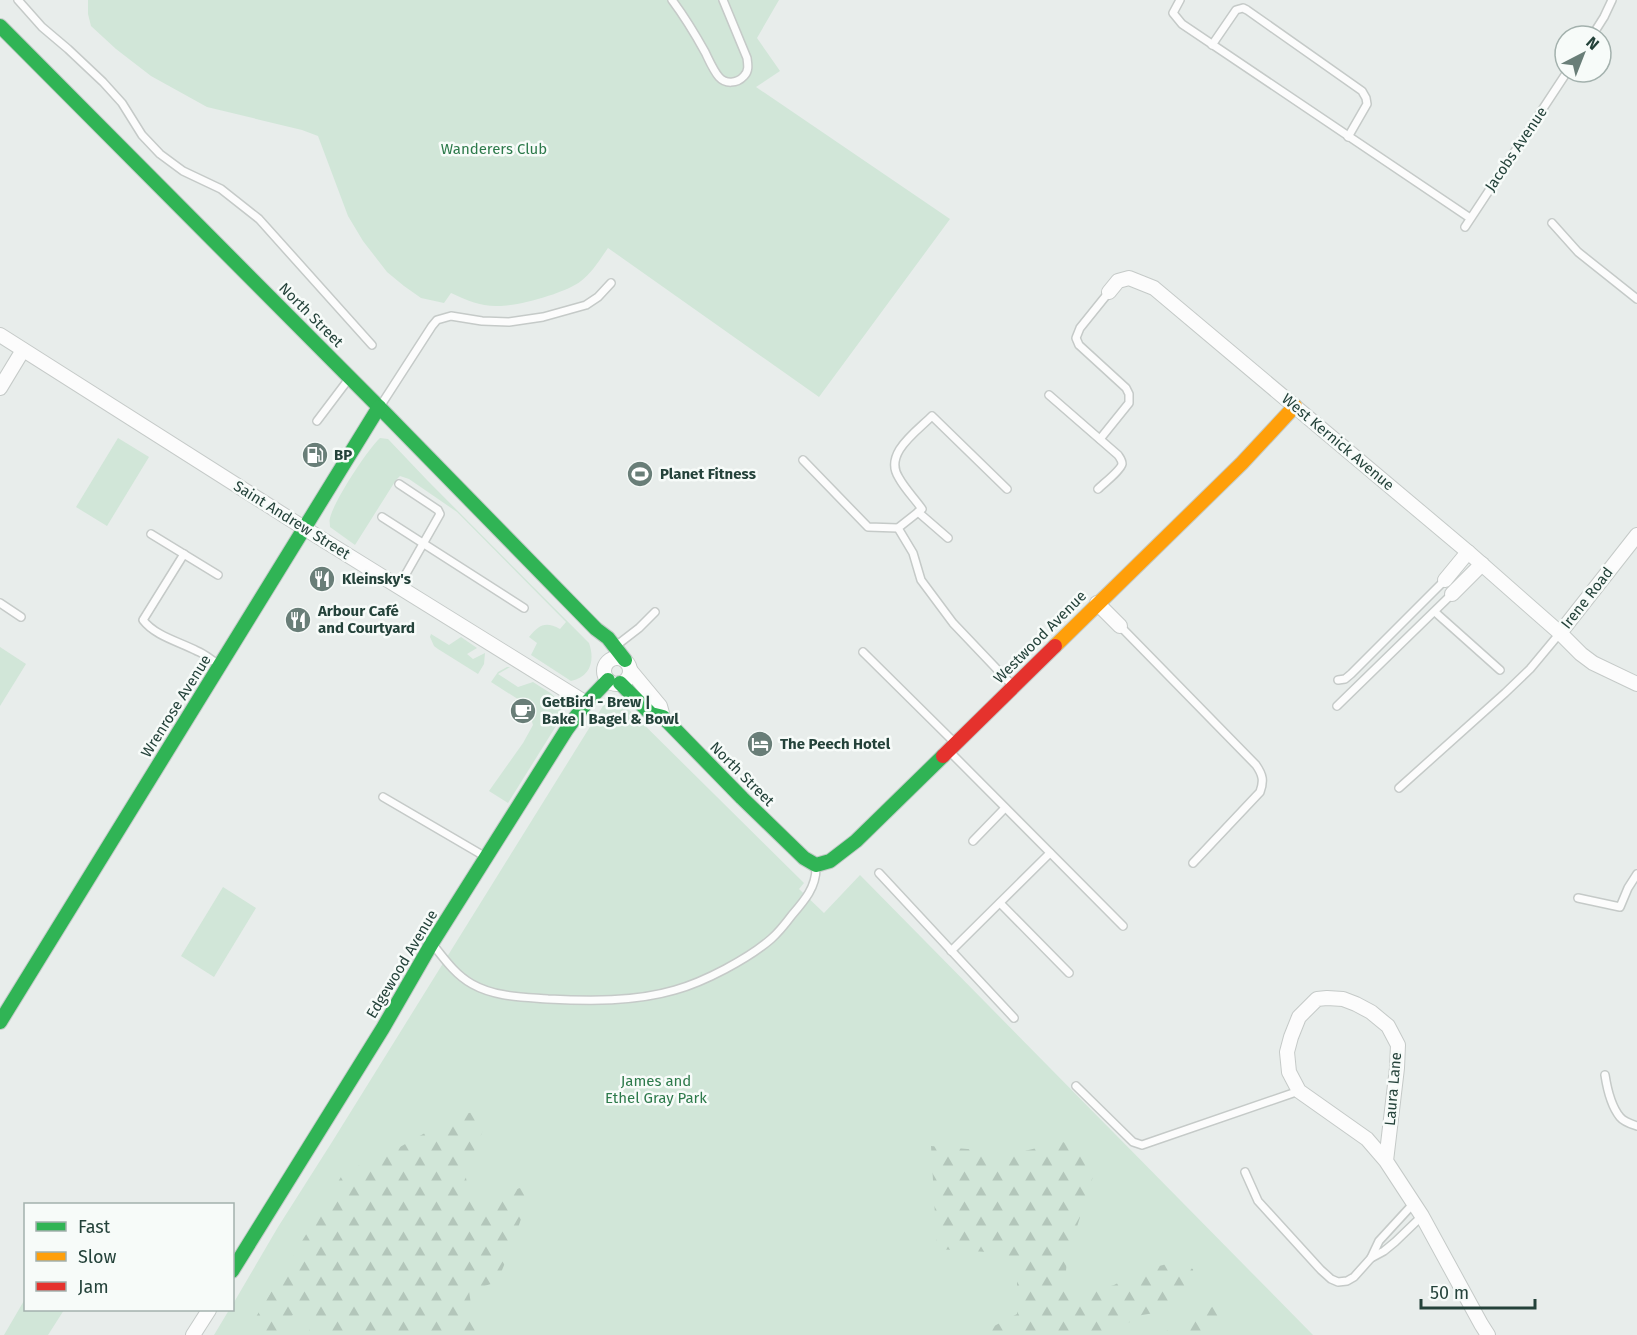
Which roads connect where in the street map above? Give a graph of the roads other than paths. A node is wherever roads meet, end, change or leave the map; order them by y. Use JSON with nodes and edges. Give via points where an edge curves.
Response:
{"nodes":[{"id":1,"x":18,"y":0,"type":"edge"},
{"id":2,"x":672,"y":0,"type":"edge"},
{"id":3,"x":723,"y":0,"type":"edge"},
{"id":4,"x":1180,"y":0,"type":"edge"},
{"id":5,"x":1612,"y":0,"type":"edge"},
{"id":6,"x":1600,"y":24,"type":"edge"},
{"id":7,"x":0,"y":26,"type":"edge"},
{"id":8,"x":1212,"y":45,"type":"junction"},
{"id":9,"x":1560,"y":84,"type":"edge"},
{"id":10,"x":1348,"y":137,"type":"junction"},
{"id":11,"x":1470,"y":218,"type":"junction"},
{"id":12,"x":1552,"y":223,"type":"dead end"},
{"id":13,"x":1465,"y":227,"type":"dead end"},
{"id":14,"x":611,"y":283,"type":"dead end"},
{"id":15,"x":1109,"y":292,"type":"joint"},
{"id":16,"x":1637,"y":299,"type":"edge"},
{"id":17,"x":0,"y":335,"type":"edge"},
{"id":18,"x":372,"y":345,"type":"dead end"},
{"id":19,"x":23,"y":350,"type":"junction"},
{"id":20,"x":350,"y":378,"type":"junction"},
{"id":21,"x":0,"y":388,"type":"edge"},
{"id":22,"x":1049,"y":395,"type":"dead end"},
{"id":23,"x":1295,"y":406,"type":"junction"},
{"id":24,"x":379,"y":407,"type":"junction"},
{"id":25,"x":317,"y":421,"type":"dead end"},
{"id":26,"x":1101,"y":439,"type":"junction"},
{"id":27,"x":803,"y":460,"type":"dead end"},
{"id":28,"x":399,"y":484,"type":"dead end"},
{"id":29,"x":1007,"y":489,"type":"dead end"},
{"id":30,"x":1098,"y":489,"type":"dead end"},
{"id":31,"x":918,"y":512,"type":"junction"},
{"id":32,"x":382,"y":517,"type":"dead end"},
{"id":33,"x":304,"y":528,"type":"junction"},
{"id":34,"x":898,"y":528,"type":"junction"},
{"id":35,"x":151,"y":534,"type":"dead end"},
{"id":36,"x":1637,"y":535,"type":"edge"},
{"id":37,"x":948,"y":538,"type":"dead end"},
{"id":38,"x":424,"y":544,"type":"junction"},
{"id":39,"x":1468,"y":552,"type":"junction"},
{"id":40,"x":184,"y":554,"type":"junction"},
{"id":41,"x":1482,"y":564,"type":"junction"},
{"id":42,"x":218,"y":575,"type":"dead end"},
{"id":43,"x":1445,"y":580,"type":"joint"},
{"id":44,"x":399,"y":586,"type":"junction"},
{"id":45,"x":1452,"y":594,"type":"joint"},
{"id":46,"x":0,"y":603,"type":"edge"},
{"id":47,"x":1097,"y":603,"type":"junction"},
{"id":48,"x":524,"y":608,"type":"dead end"},
{"id":49,"x":655,"y":612,"type":"dead end"},
{"id":50,"x":1435,"y":612,"type":"junction"},
{"id":51,"x":21,"y":616,"type":"dead end"},
{"id":52,"x":1120,"y":626,"type":"joint"},
{"id":53,"x":596,"y":629,"type":"junction"},
{"id":54,"x":1560,"y":633,"type":"junction"},
{"id":55,"x":615,"y":647,"type":"junction"},
{"id":56,"x":863,"y":652,"type":"dead end"},
{"id":57,"x":609,"y":660,"type":"junction"},
{"id":58,"x":627,"y":665,"type":"junction"},
{"id":59,"x":220,"y":666,"type":"junction"},
{"id":60,"x":1500,"y":670,"type":"dead end"},
{"id":61,"x":1338,"y":680,"type":"dead end"},
{"id":62,"x":614,"y":682,"type":"junction"},
{"id":63,"x":1637,"y":684,"type":"edge"},
{"id":64,"x":1013,"y":686,"type":"junction"},
{"id":65,"x":586,"y":703,"type":"junction"},
{"id":66,"x":1337,"y":706,"type":"dead end"},
{"id":67,"x":663,"y":717,"type":"junction"},
{"id":68,"x":952,"y":747,"type":"junction"},
{"id":69,"x":1399,"y":788,"type":"dead end"},
{"id":70,"x":383,"y":797,"type":"dead end"},
{"id":71,"x":1005,"y":808,"type":"junction"},
{"id":72,"x":973,"y":841,"type":"dead end"},
{"id":73,"x":1050,"y":853,"type":"junction"},
{"id":74,"x":487,"y":857,"type":"junction"},
{"id":75,"x":1193,"y":863,"type":"dead end"},
{"id":76,"x":816,"y":865,"type":"junction"},
{"id":77,"x":879,"y":873,"type":"dead end"},
{"id":78,"x":1637,"y":874,"type":"edge"},
{"id":79,"x":1578,"y":898,"type":"dead end"},
{"id":80,"x":1000,"y":903,"type":"junction"},
{"id":81,"x":1123,"y":926,"type":"dead end"},
{"id":82,"x":432,"y":943,"type":"junction"},
{"id":83,"x":951,"y":951,"type":"junction"},
{"id":84,"x":1069,"y":973,"type":"dead end"},
{"id":85,"x":1014,"y":1018,"type":"dead end"},
{"id":86,"x":0,"y":1022,"type":"edge"},
{"id":87,"x":1605,"y":1075,"type":"dead end"},
{"id":88,"x":1076,"y":1086,"type":"dead end"},
{"id":89,"x":1299,"y":1091,"type":"junction"},
{"id":90,"x":1637,"y":1126,"type":"edge"},
{"id":91,"x":1386,"y":1161,"type":"junction"},
{"id":92,"x":1245,"y":1172,"type":"dead end"},
{"id":93,"x":1417,"y":1210,"type":"junction"},
{"id":94,"x":1371,"y":1258,"type":"junction"},
{"id":95,"x":234,"y":1268,"type":"edge"},
{"id":96,"x":208,"y":1311,"type":"edge"},
{"id":97,"x":193,"y":1335,"type":"edge"},
{"id":98,"x":1488,"y":1335,"type":"edge"}],
"edges":[{"from":1,"to":18,"type":"lane","via":[[116,96],[155,150],[183,171],[221,189],[259,219]]},
{"from":2,"to":3,"type":"lane","via":[[718,76],[732,82],[742,78],[748,64]]},
{"from":4,"to":8,"type":"lane","via":[[1174,9],[1175,17]]},
{"from":5,"to":6,"type":"lane"},
{"from":7,"to":20,"type":"street","name":"North Street"},
{"from":8,"to":10,"type":"lane"},
{"from":8,"to":10,"type":"lane","via":[[1236,10],[1247,10],[1362,90],[1367,104]]},
{"from":9,"to":11,"type":"lane","name":"Jacobs Avenue"},
{"from":10,"to":11,"type":"lane"},
{"from":11,"to":13,"type":"lane","name":"Jacobs Avenue"},
{"from":12,"to":16,"type":"lane","via":[[1578,252]]},
{"from":14,"to":24,"type":"lane","via":[[586,304],[543,317],[509,322],[451,316],[437,321]]},
{"from":15,"to":23,"type":"street","name":"West Kernick Avenue","via":[[1118,281],[1129,278],[1154,288]]},
{"from":15,"to":26,"type":"lane","via":[[1076,338],[1129,394],[1129,403]]},
{"from":17,"to":19,"type":"street","name":"Saint Andrew Street"},
{"from":19,"to":21,"type":"street"},
{"from":19,"to":33,"type":"street","name":"Saint Andrew Street"},
{"from":20,"to":24,"type":"street","name":"North Street"},
{"from":20,"to":25,"type":"lane"},
{"from":22,"to":26,"type":"lane"},
{"from":23,"to":39,"type":"street","name":"West Kernick Avenue"},
{"from":23,"to":47,"type":"street","name":"Westwood Avenue"},
{"from":24,"to":33,"type":"street","name":"Wrenrose Avenue"},
{"from":24,"to":53,"type":"street","name":"North Street"},
{"from":26,"to":30,"type":"lane","via":[[1118,454],[1122,464]]},
{"from":27,"to":34,"type":"lane","via":[[868,527]]},
{"from":28,"to":38,"type":"lane","via":[[439,512]]},
{"from":29,"to":31,"type":"lane","via":[[932,416],[894,459],[897,477],[922,509]]},
{"from":31,"to":34,"type":"lane"},
{"from":31,"to":37,"type":"lane"},
{"from":32,"to":38,"type":"lane"},
{"from":33,"to":44,"type":"street","name":"Saint Andrew Street"},
{"from":33,"to":59,"type":"street","name":"Wrenrose Avenue"},
{"from":34,"to":64,"type":"lane","via":[[913,553],[921,580],[953,623]]},
{"from":35,"to":40,"type":"lane"},
{"from":36,"to":54,"type":"street","name":"Irene Road"},
{"from":38,"to":44,"type":"lane"},
{"from":38,"to":48,"type":"lane"},
{"from":39,"to":41,"type":"street","name":"West Kernick Avenue"},
{"from":39,"to":43,"type":"street"},
{"from":40,"to":42,"type":"lane"},
{"from":40,"to":59,"type":"lane","via":[[143,620],[163,636],[200,652]]},
{"from":41,"to":45,"type":"street"},
{"from":41,"to":54,"type":"street","name":"West Kernick Avenue"},
{"from":43,"to":61,"type":"lane","via":[[1351,674]]},
{"from":44,"to":65,"type":"street","name":"Saint Andrew Street"},
{"from":45,"to":50,"type":"lane"},
{"from":46,"to":51,"type":"lane"},
{"from":47,"to":52,"type":"street"},
{"from":47,"to":64,"type":"street","name":"Westwood Avenue"},
{"from":49,"to":55,"type":"lane"},
{"from":50,"to":60,"type":"lane"},
{"from":50,"to":66,"type":"lane"},
{"from":52,"to":75,"type":"lane","via":[[1261,772],[1260,792]]},
{"from":53,"to":55,"type":"street","name":"North Street"},
{"from":53,"to":57,"type":"street","name":"North Street"},
{"from":54,"to":63,"type":"street","name":"West Kernick Avenue","via":[[1593,663]]},
{"from":54,"to":69,"type":"lane","via":[[1530,669]]},
{"from":55,"to":58,"type":"street","name":"North Street"},
{"from":56,"to":68,"type":"lane"},
{"from":57,"to":58,"type":"street","via":[[619,658]]},
{"from":57,"to":62,"type":"street","via":[[605,676]]},
{"from":58,"to":62,"type":"street","via":[[629,676],[625,681]]},
{"from":58,"to":67,"type":"street","name":"North Street","via":[[660,706]]},
{"from":59,"to":86,"type":"street","name":"Wrenrose Avenue"},
{"from":62,"to":65,"type":"street","name":"Edgewood Avenue"},
{"from":62,"to":67,"type":"street","name":"North Street","via":[[651,714]]},
{"from":64,"to":68,"type":"street","name":"Westwood Avenue"},
{"from":65,"to":74,"type":"street","name":"Edgewood Avenue"},
{"from":67,"to":76,"type":"street","name":"North Street","via":[[742,798]]},
{"from":68,"to":71,"type":"lane"},
{"from":68,"to":76,"type":"street","name":"Westwood Avenue","via":[[856,841],[830,861]]},
{"from":70,"to":74,"type":"lane"},
{"from":71,"to":72,"type":"lane"},
{"from":71,"to":73,"type":"lane"},
{"from":73,"to":80,"type":"lane"},
{"from":73,"to":81,"type":"lane"},
{"from":74,"to":82,"type":"street","name":"Edgewood Avenue"},
{"from":76,"to":82,"type":"lane","via":[[808,896],[772,938],[725,968],[674,990],[596,1000],[498,994],[472,984],[451,968]]},
{"from":77,"to":83,"type":"lane"},
{"from":78,"to":79,"type":"lane","via":[[1620,907]]},
{"from":80,"to":83,"type":"lane"},
{"from":80,"to":84,"type":"lane"},
{"from":82,"to":95,"type":"street","name":"Edgewood Avenue"},
{"from":83,"to":85,"type":"lane"},
{"from":87,"to":90,"type":"lane","via":[[1620,1117]]},
{"from":88,"to":89,"type":"lane","via":[[1133,1142],[1142,1144]]},
{"from":89,"to":91,"type":"street","name":"Laura Lane","via":[[1368,1139]]},
{"from":89,"to":91,"type":"street","name":"Laura Lane","via":[[1289,1072],[1287,1052],[1299,1017],[1317,999],[1327,998],[1342,999],[1371,1012],[1388,1026],[1398,1045]]},
{"from":91,"to":93,"type":"street","name":"Laura Lane"},
{"from":92,"to":94,"type":"lane","via":[[1258,1202],[1331,1279],[1347,1281]]},
{"from":93,"to":94,"type":"lane","via":[[1384,1251]]},
{"from":93,"to":94,"type":"lane","via":[[1379,1241]]},
{"from":93,"to":98,"type":"street","name":"Laura Lane"},
{"from":96,"to":97,"type":"street"}]}
